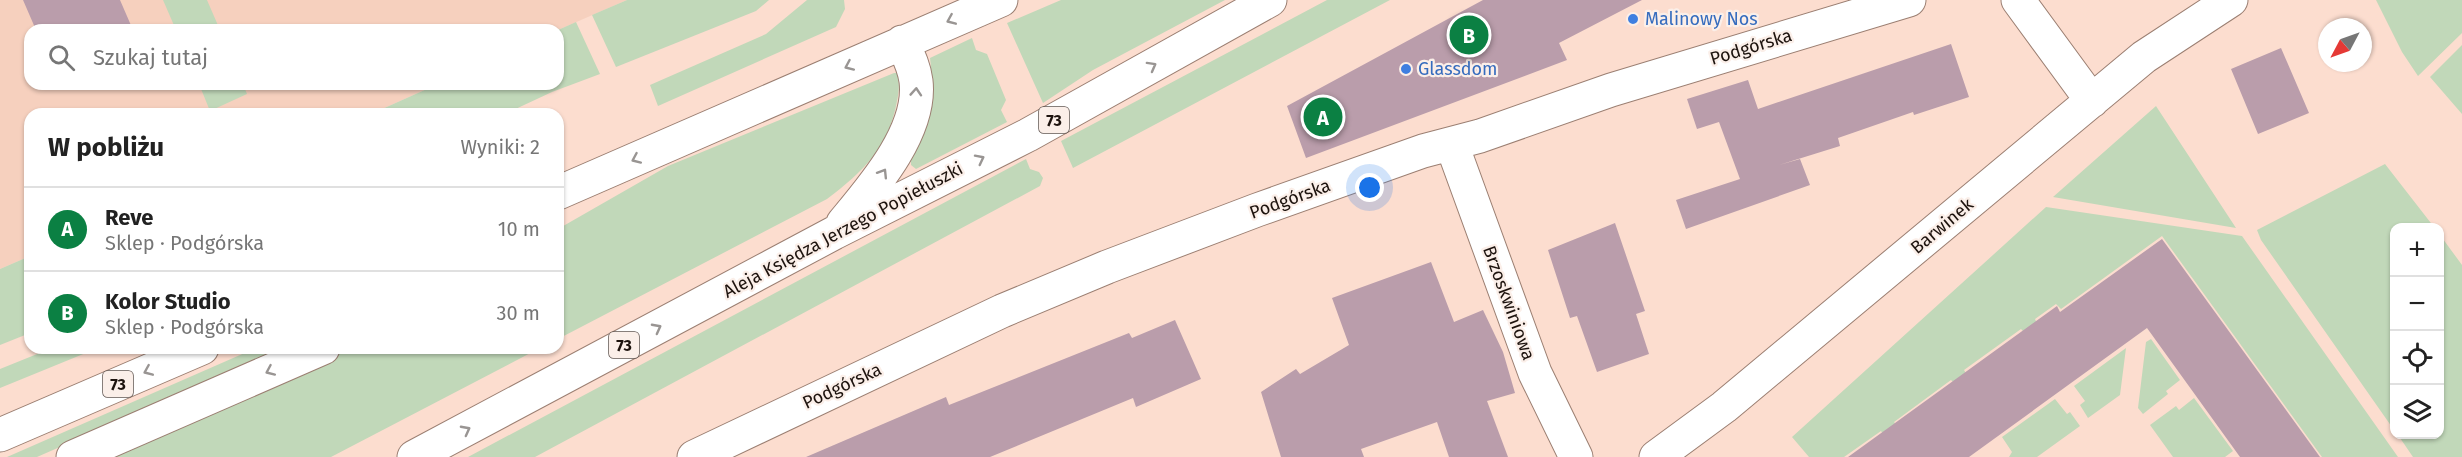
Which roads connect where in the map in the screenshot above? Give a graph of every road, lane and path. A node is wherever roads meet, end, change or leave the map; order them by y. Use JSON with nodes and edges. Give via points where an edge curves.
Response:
{"nodes":[{"id":1,"x":1001,"y":0,"type":"edge"},
{"id":2,"x":1270,"y":0,"type":"edge"},
{"id":3,"x":1909,"y":0,"type":"edge"},
{"id":4,"x":2018,"y":0,"type":"edge"},
{"id":5,"x":2231,"y":0,"type":"edge"},
{"id":6,"x":902,"y":42,"type":"junction"},
{"id":7,"x":2092,"y":100,"type":"junction"},
{"id":8,"x":1452,"y":145,"type":"junction"},
{"id":9,"x":564,"y":190,"type":"edge"},
{"id":10,"x":834,"y":233,"type":"junction"},
{"id":11,"x":188,"y":354,"type":"edge"},
{"id":12,"x":309,"y":354,"type":"edge"},
{"id":13,"x":0,"y":435,"type":"edge"},
{"id":14,"x":73,"y":457,"type":"edge"},
{"id":15,"x":414,"y":457,"type":"edge"},
{"id":16,"x":694,"y":457,"type":"edge"},
{"id":17,"x":1576,"y":457,"type":"edge"},
{"id":18,"x":1656,"y":457,"type":"edge"}],
"edges":[{"from":1,"to":6,"type":"street","one_way":true},
{"from":10,"to":2,"type":"street","name":"Aleja Księdza Jerzego Popiełuszki","number":"73","one_way":true,"via":[[1037,130]]},
{"from":3,"to":8,"type":"street","name":"Podgórska","via":[[1611,90]]},
{"from":4,"to":7,"type":"street"},
{"from":5,"to":7,"type":"street","name":"Barwinek","via":[[2144,57]]},
{"from":6,"to":9,"type":"street","one_way":true},
{"from":10,"to":6,"type":"street","one_way":true,"via":[[881,177],[910,122],[917,84]]},
{"from":7,"to":18,"type":"street","name":"Barwinek","via":[[1724,407]]},
{"from":8,"to":16,"type":"street","name":"Podgórska","via":[[1423,151],[1257,210],[1065,285]]},
{"from":8,"to":17,"type":"street","name":"Brzoskwiniowa","via":[[1535,373]]},
{"from":15,"to":10,"type":"street","name":"Aleja Księdza Jerzego Popiełuszki","number":"73","one_way":true},
{"from":11,"to":13,"type":"street","number":"73","one_way":true},
{"from":12,"to":14,"type":"street","one_way":true}]}
